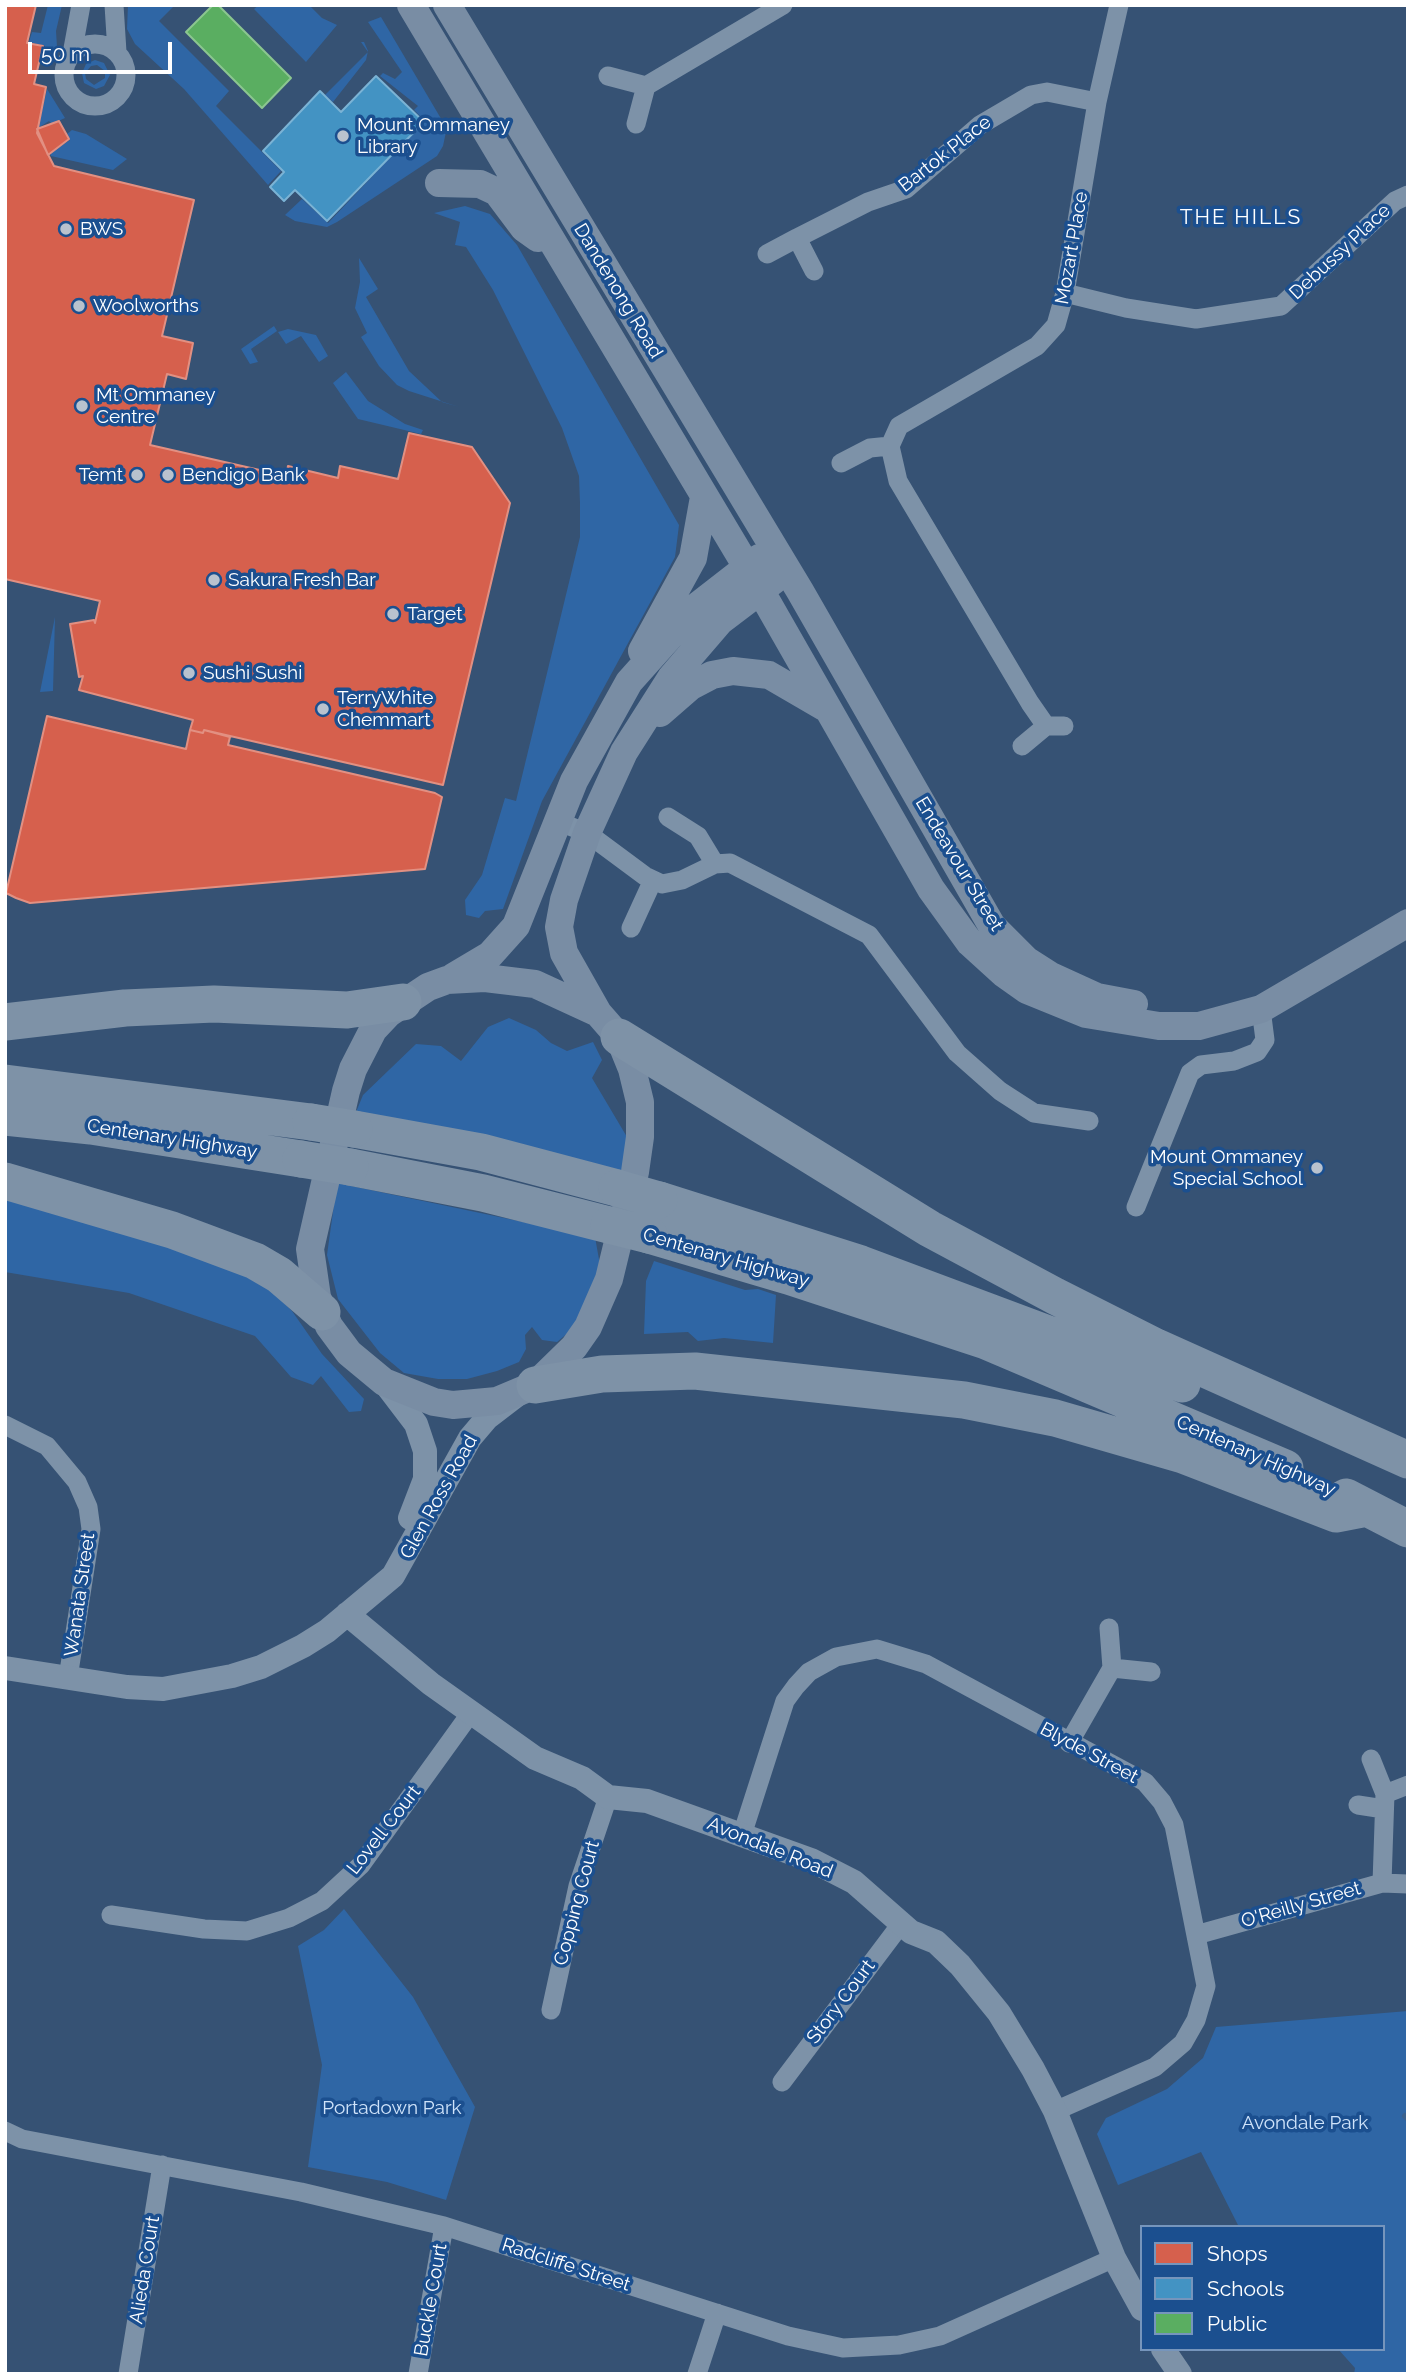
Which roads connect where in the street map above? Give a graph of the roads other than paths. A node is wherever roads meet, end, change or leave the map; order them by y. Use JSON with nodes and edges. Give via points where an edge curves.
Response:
{"nodes":[{"id":1,"x":81,"y":5,"type":"edge"},
{"id":2,"x":411,"y":5,"type":"edge"},
{"id":3,"x":447,"y":5,"type":"edge"},
{"id":4,"x":1119,"y":5,"type":"edge"},
{"id":5,"x":776,"y":7,"type":"edge"},
{"id":6,"x":114,"y":12,"type":"edge"},
{"id":7,"x":117,"y":52,"type":"junction"},
{"id":8,"x":72,"y":54,"type":"junction"},
{"id":9,"x":608,"y":76,"type":"dead end"},
{"id":10,"x":646,"y":86,"type":"junction"},
{"id":11,"x":1097,"y":102,"type":"junction"},
{"id":12,"x":636,"y":124,"type":"dead end"},
{"id":13,"x":439,"y":183,"type":"dead end"},
{"id":14,"x":1408,"y":195,"type":"edge"},
{"id":15,"x":797,"y":238,"type":"junction"},
{"id":16,"x":558,"y":251,"type":"junction"},
{"id":17,"x":767,"y":254,"type":"dead end"},
{"id":18,"x":814,"y":271,"type":"dead end"},
{"id":19,"x":1065,"y":293,"type":"junction"},
{"id":20,"x":890,"y":446,"type":"junction"},
{"id":21,"x":841,"y":463,"type":"dead end"},
{"id":22,"x":704,"y":497,"type":"junction"},
{"id":23,"x":780,"y":558,"type":"junction"},
{"id":24,"x":757,"y":585,"type":"junction"},
{"id":25,"x":629,"y":682,"type":"junction"},
{"id":26,"x":830,"y":711,"type":"junction"},
{"id":27,"x":1021,"y":747,"type":"dead end"},
{"id":28,"x":626,"y":748,"type":"junction"},
{"id":29,"x":667,"y":817,"type":"dead end"},
{"id":30,"x":557,"y":821,"type":"junction"},
{"id":31,"x":587,"y":833,"type":"junction"},
{"id":32,"x":715,"y":863,"type":"junction"},
{"id":33,"x":653,"y":880,"type":"junction"},
{"id":34,"x":1408,"y":902,"type":"edge"},
{"id":35,"x":1408,"y":923,"type":"edge"},
{"id":36,"x":631,"y":928,"type":"dead end"},
{"id":37,"x":447,"y":980,"type":"junction"},
{"id":38,"x":402,"y":1002,"type":"junction"},
{"id":39,"x":1261,"y":1009,"type":"junction"},
{"id":40,"x":5,"y":1022,"type":"edge"},
{"id":41,"x":608,"y":1025,"type":"junction"},
{"id":42,"x":5,"y":1083,"type":"edge"},
{"id":43,"x":5,"y":1117,"type":"edge"},
{"id":44,"x":1089,"y":1121,"type":"dead end"},
{"id":45,"x":5,"y":1181,"type":"edge"},
{"id":46,"x":1136,"y":1207,"type":"dead end"},
{"id":47,"x":323,"y":1312,"type":"junction"},
{"id":48,"x":384,"y":1382,"type":"junction"},
{"id":49,"x":528,"y":1389,"type":"junction"},
{"id":50,"x":5,"y":1425,"type":"edge"},
{"id":51,"x":1408,"y":1460,"type":"edge"},
{"id":52,"x":1408,"y":1480,"type":"edge"},
{"id":53,"x":1367,"y":1508,"type":"junction"},
{"id":54,"x":1408,"y":1529,"type":"edge"},
{"id":55,"x":353,"y":1608,"type":"junction"},
{"id":56,"x":1109,"y":1628,"type":"dead end"},
{"id":57,"x":5,"y":1668,"type":"edge"},
{"id":58,"x":1112,"y":1668,"type":"junction"},
{"id":59,"x":1151,"y":1672,"type":"dead end"},
{"id":60,"x":68,"y":1678,"type":"junction"},
{"id":61,"x":470,"y":1714,"type":"junction"},
{"id":62,"x":1069,"y":1743,"type":"junction"},
{"id":63,"x":1371,"y":1759,"type":"dead end"},
{"id":64,"x":1408,"y":1785,"type":"edge"},
{"id":65,"x":608,"y":1797,"type":"junction"},
{"id":66,"x":1385,"y":1801,"type":"junction"},
{"id":67,"x":1358,"y":1805,"type":"dead end"},
{"id":68,"x":742,"y":1835,"type":"junction"},
{"id":69,"x":1382,"y":1883,"type":"junction"},
{"id":70,"x":1408,"y":1884,"type":"edge"},
{"id":71,"x":111,"y":1915,"type":"dead end"},
{"id":72,"x":901,"y":1924,"type":"junction"},
{"id":73,"x":1196,"y":1935,"type":"junction"},
{"id":74,"x":551,"y":2010,"type":"dead end"},
{"id":75,"x":782,"y":2082,"type":"dead end"},
{"id":76,"x":1055,"y":2111,"type":"junction"},
{"id":77,"x":5,"y":2131,"type":"edge"},
{"id":78,"x":162,"y":2165,"type":"junction"},
{"id":79,"x":444,"y":2226,"type":"junction"},
{"id":80,"x":1114,"y":2258,"type":"junction"},
{"id":81,"x":1140,"y":2305,"type":"edge"},
{"id":82,"x":717,"y":2313,"type":"junction"},
{"id":83,"x":1164,"y":2351,"type":"edge"},
{"id":84,"x":128,"y":2374,"type":"edge"},
{"id":85,"x":418,"y":2374,"type":"edge"},
{"id":86,"x":697,"y":2374,"type":"edge"},
{"id":87,"x":1180,"y":2374,"type":"edge"}],
"edges":[{"from":1,"to":8,"type":"street"},
{"from":2,"to":16,"type":"main road","name":"Dandenong Road"},
{"from":3,"to":23,"type":"main road","name":"Dandenong Road"},
{"from":4,"to":11,"type":"street","name":"Mozart Place"},
{"from":5,"to":10,"type":"street"},
{"from":6,"to":7,"type":"street"},
{"from":7,"to":8,"type":"street","via":[[92,44]]},
{"from":7,"to":8,"type":"street","via":[[126,69],[124,88],[102,106],[83,103],[68,91],[64,72]]},
{"from":9,"to":10,"type":"street"},
{"from":10,"to":12,"type":"street"},
{"from":11,"to":15,"type":"street","name":"Bartok Place","via":[[1047,92],[1031,95],[980,125],[906,189]]},
{"from":11,"to":19,"type":"street","name":"Mozart Place"},
{"from":13,"to":16,"type":"main road","via":[[480,184],[497,192],[524,228]]},
{"from":14,"to":19,"type":"street","name":"Debussy Place","via":[[1395,201],[1281,306],[1196,320]]},
{"from":15,"to":17,"type":"street","name":"Bartok Place"},
{"from":15,"to":18,"type":"street"},
{"from":16,"to":22,"type":"main road","name":"Dandenong Road"},
{"from":19,"to":20,"type":"street","name":"Mozart Place","via":[[1056,325],[1037,346],[899,426]]},
{"from":20,"to":21,"type":"street","via":[[870,448]]},
{"from":20,"to":27,"type":"street","via":[[898,481],[1030,703],[1055,726]]},
{"from":22,"to":24,"type":"main road","name":"Dandenong Road"},
{"from":22,"to":25,"type":"main road","via":[[693,558],[647,639]]},
{"from":23,"to":24,"type":"main road"},
{"from":23,"to":34,"type":"main road","name":"Endeavour Street","via":[[992,926],[1026,960],[1051,976],[1129,1004],[1191,1007],[1224,1001],[1264,986]]},
{"from":24,"to":25,"type":"main road","via":[[696,607]]},
{"from":24,"to":26,"type":"main road","name":"Endeavour Street"},
{"from":24,"to":28,"type":"main road","via":[[694,648]]},
{"from":25,"to":30,"type":"main road"},
{"from":26,"to":28,"type":"main road","via":[[769,675],[733,671],[691,686]]},
{"from":26,"to":39,"type":"main road","name":"Endeavour Street","via":[[931,888],[970,943],[1003,973],[1060,1006],[1125,1022],[1199,1026]]},
{"from":28,"to":31,"type":"main road"},
{"from":29,"to":32,"type":"street","via":[[698,836]]},
{"from":30,"to":31,"type":"street"},
{"from":30,"to":37,"type":"main road","via":[[516,926],[491,955]]},
{"from":31,"to":33,"type":"street"},
{"from":31,"to":41,"type":"main road","via":[[559,927],[564,953]]},
{"from":32,"to":33,"type":"street","via":[[682,880],[662,884]]},
{"from":32,"to":44,"type":"street","via":[[730,863],[869,935],[957,1053],[1000,1091],[1034,1113]]},
{"from":33,"to":36,"type":"street"},
{"from":35,"to":39,"type":"main road","name":"Endeavour Street"},
{"from":37,"to":38,"type":"main road"},
{"from":37,"to":41,"type":"main road","via":[[521,981],[560,994]]},
{"from":38,"to":40,"type":"highway","via":[[347,1010],[214,1004],[138,1007]]},
{"from":38,"to":47,"type":"main road","via":[[368,1039],[346,1091],[310,1249],[313,1281]]},
{"from":39,"to":46,"type":"street","via":[[1265,1040],[1257,1052],[1234,1061],[1201,1065],[1190,1073]]},
{"from":41,"to":49,"type":"main road","via":[[632,1069],[640,1102],[635,1172],[599,1305],[574,1347]]},
{"from":41,"to":51,"type":"highway","via":[[930,1229],[1156,1347]]},
{"from":42,"to":52,"type":"highway","name":"Centenary Highway","bridge":true,"via":[[176,1102],[354,1129],[481,1152],[617,1188],[861,1264],[1064,1338]]},
{"from":43,"to":53,"type":"highway","name":"Centenary Highway","bridge":true,"via":[[350,1167],[483,1193],[649,1235],[986,1341],[1320,1483]]},
{"from":45,"to":47,"type":"highway","via":[[172,1230],[255,1261]]},
{"from":47,"to":48,"type":"main road","via":[[349,1353]]},
{"from":48,"to":49,"type":"main road","via":[[453,1405],[497,1401]]},
{"from":48,"to":55,"type":"street","name":"Glen Ross Road","via":[[419,1430],[425,1479],[415,1510]]},
{"from":49,"to":53,"type":"highway","via":[[602,1374],[695,1371],[964,1400],[1055,1418],[1183,1455],[1336,1514]]},
{"from":49,"to":55,"type":"street","name":"Glen Ross Road","via":[[478,1427],[400,1566]]},
{"from":50,"to":60,"type":"street","name":"Wanata Street","via":[[47,1446],[77,1482],[88,1507],[91,1529]]},
{"from":53,"to":54,"type":"highway","name":"Centenary Highway"},
{"from":55,"to":60,"type":"street","name":"Glen Ross Road","via":[[303,1646],[261,1667],[208,1682],[163,1689]]},
{"from":55,"to":61,"type":"street"},
{"from":56,"to":58,"type":"street"},
{"from":57,"to":60,"type":"street","name":"Glen Ross Road"},
{"from":58,"to":59,"type":"street"},
{"from":58,"to":62,"type":"street"},
{"from":61,"to":65,"type":"street","via":[[536,1758],[582,1777]]},
{"from":61,"to":71,"type":"street","name":"Lovell Court","via":[[360,1866],[322,1901],[289,1918],[247,1931]]},
{"from":62,"to":68,"type":"street","name":"Blyde Street","via":[[900,1654],[877,1649],[836,1657],[809,1672],[785,1701]]},
{"from":62,"to":73,"type":"street","name":"Blyde Street","via":[[1145,1782],[1162,1802],[1174,1825]]},
{"from":63,"to":66,"type":"street"},
{"from":64,"to":66,"type":"street"},
{"from":65,"to":68,"type":"street","name":"Avondale Road","via":[[647,1801]]},
{"from":65,"to":74,"type":"street","name":"Copping Court","via":[[578,1886]]},
{"from":66,"to":67,"type":"street"},
{"from":66,"to":69,"type":"street"},
{"from":68,"to":72,"type":"street","name":"Avondale Road","via":[[811,1860],[854,1882]]},
{"from":69,"to":70,"type":"street","name":"O'Reilly Street"},
{"from":69,"to":73,"type":"street","name":"O'Reilly Street"},
{"from":72,"to":75,"type":"street","name":"Story Court"},
{"from":72,"to":76,"type":"street","name":"Avondale Road","via":[[936,1942],[975,1983],[999,2013]]},
{"from":73,"to":76,"type":"street","name":"Blyde Street","via":[[1206,1986],[1183,2043],[1155,2067]]},
{"from":76,"to":80,"type":"street","name":"Avondale Road"},
{"from":77,"to":78,"type":"street","name":"Radcliffe Street","via":[[22,2139]]},
{"from":78,"to":79,"type":"street","name":"Radcliffe Street"},
{"from":78,"to":84,"type":"street","name":"Alieda Court"},
{"from":79,"to":82,"type":"street","name":"Radcliffe Street"},
{"from":79,"to":85,"type":"street","name":"Buckle Court"},
{"from":80,"to":81,"type":"street","name":"Avondale Road"},
{"from":80,"to":82,"type":"street","name":"Radcliffe Street","via":[[940,2336],[872,2349],[788,2336]]},
{"from":82,"to":86,"type":"street"},
{"from":83,"to":87,"type":"street"}]}
